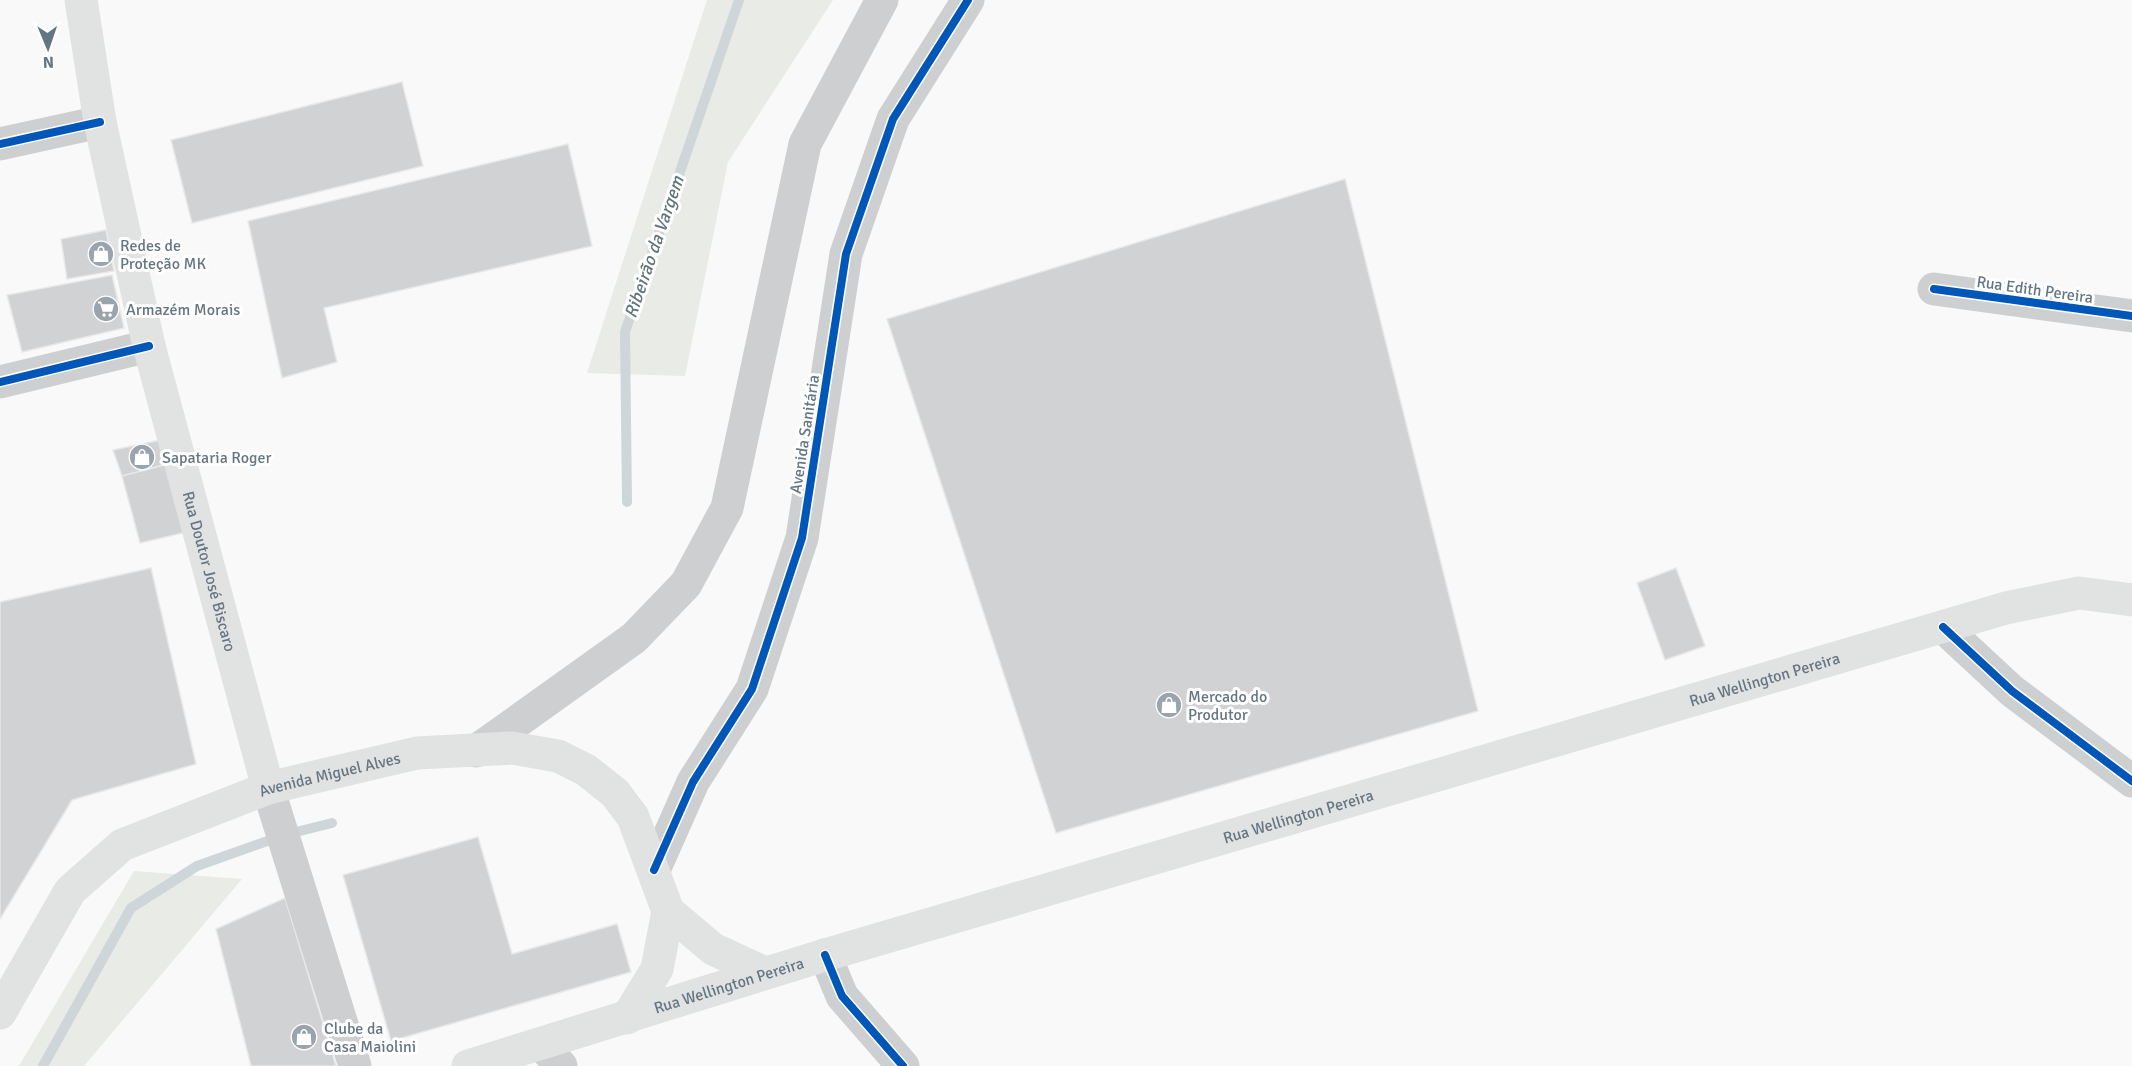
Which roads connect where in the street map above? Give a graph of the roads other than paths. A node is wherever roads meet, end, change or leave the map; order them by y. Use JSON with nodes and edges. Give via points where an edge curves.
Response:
{"nodes":[{"id":1,"x":81,"y":0,"type":"edge"},
{"id":2,"x":882,"y":0,"type":"edge"},
{"id":3,"x":968,"y":0,"type":"edge"},
{"id":4,"x":100,"y":122,"type":"junction"},
{"id":5,"x":0,"y":144,"type":"edge"},
{"id":6,"x":1934,"y":289,"type":"dead end"},
{"id":7,"x":2132,"y":316,"type":"edge"},
{"id":8,"x":149,"y":346,"type":"junction"},
{"id":9,"x":0,"y":382,"type":"edge"},
{"id":10,"x":2132,"y":600,"type":"edge"},
{"id":11,"x":1943,"y":627,"type":"junction"},
{"id":12,"x":476,"y":751,"type":"junction"},
{"id":13,"x":2132,"y":781,"type":"edge"},
{"id":14,"x":272,"y":799,"type":"junction"},
{"id":15,"x":654,"y":870,"type":"junction"},
{"id":16,"x":668,"y":911,"type":"junction"},
{"id":17,"x":825,"y":955,"type":"junction"},
{"id":18,"x":765,"y":973,"type":"junction"},
{"id":19,"x":0,"y":1013,"type":"edge"},
{"id":20,"x":627,"y":1018,"type":"junction"},
{"id":21,"x":551,"y":1055,"type":"edge"},
{"id":22,"x":355,"y":1066,"type":"edge"},
{"id":23,"x":468,"y":1066,"type":"edge"},
{"id":24,"x":903,"y":1066,"type":"edge"}],
"edges":[{"from":1,"to":4,"type":"main road","name":"Rua Doutor José Biscaro"},
{"from":2,"to":12,"type":"street","via":[[805,144],[727,508],[686,584],[634,638]]},
{"from":3,"to":15,"type":"street","name":"Avenida Sanitária","via":[[893,119],[846,254],[802,538],[752,689],[693,782]]},
{"from":4,"to":5,"type":"street"},
{"from":4,"to":8,"type":"main road","name":"Rua Doutor José Biscaro"},
{"from":6,"to":7,"type":"street","name":"Rua Edith Pereira"},
{"from":8,"to":9,"type":"street"},
{"from":8,"to":14,"type":"main road","name":"Rua Doutor José Biscaro"},
{"from":10,"to":11,"type":"main road","name":"Rua Wellington Pereira","via":[[2079,593],[2006,608]]},
{"from":11,"to":13,"type":"street","via":[[2012,691]]},
{"from":11,"to":17,"type":"main road","name":"Rua Wellington Pereira"},
{"from":12,"to":14,"type":"main road","name":"Avenida Miguel Alves","via":[[417,753]]},
{"from":12,"to":15,"type":"main road","name":"Avenida Miguel Alves","via":[[512,748],[558,756],[586,770],[615,793],[633,817]]},
{"from":14,"to":19,"type":"main road","name":"Avenida Miguel Alves","via":[[122,845],[70,891]]},
{"from":14,"to":22,"type":"street","name":"Rua Doutor José Biscaro"},
{"from":15,"to":16,"type":"main road","name":"Avenida Miguel Alves"},
{"from":16,"to":18,"type":"main road","via":[[713,949]]},
{"from":16,"to":20,"type":"main road","name":"Avenida Miguel Alves","via":[[657,969]]},
{"from":17,"to":18,"type":"main road","name":"Rua Wellington Pereira"},
{"from":17,"to":24,"type":"street","via":[[842,996]]},
{"from":18,"to":20,"type":"main road","name":"Rua Wellington Pereira"},
{"from":20,"to":21,"type":"main road","name":"Rua Wellington Pereira"},
{"from":21,"to":23,"type":"main road","name":"Rua Wellington Pereira"}]}
